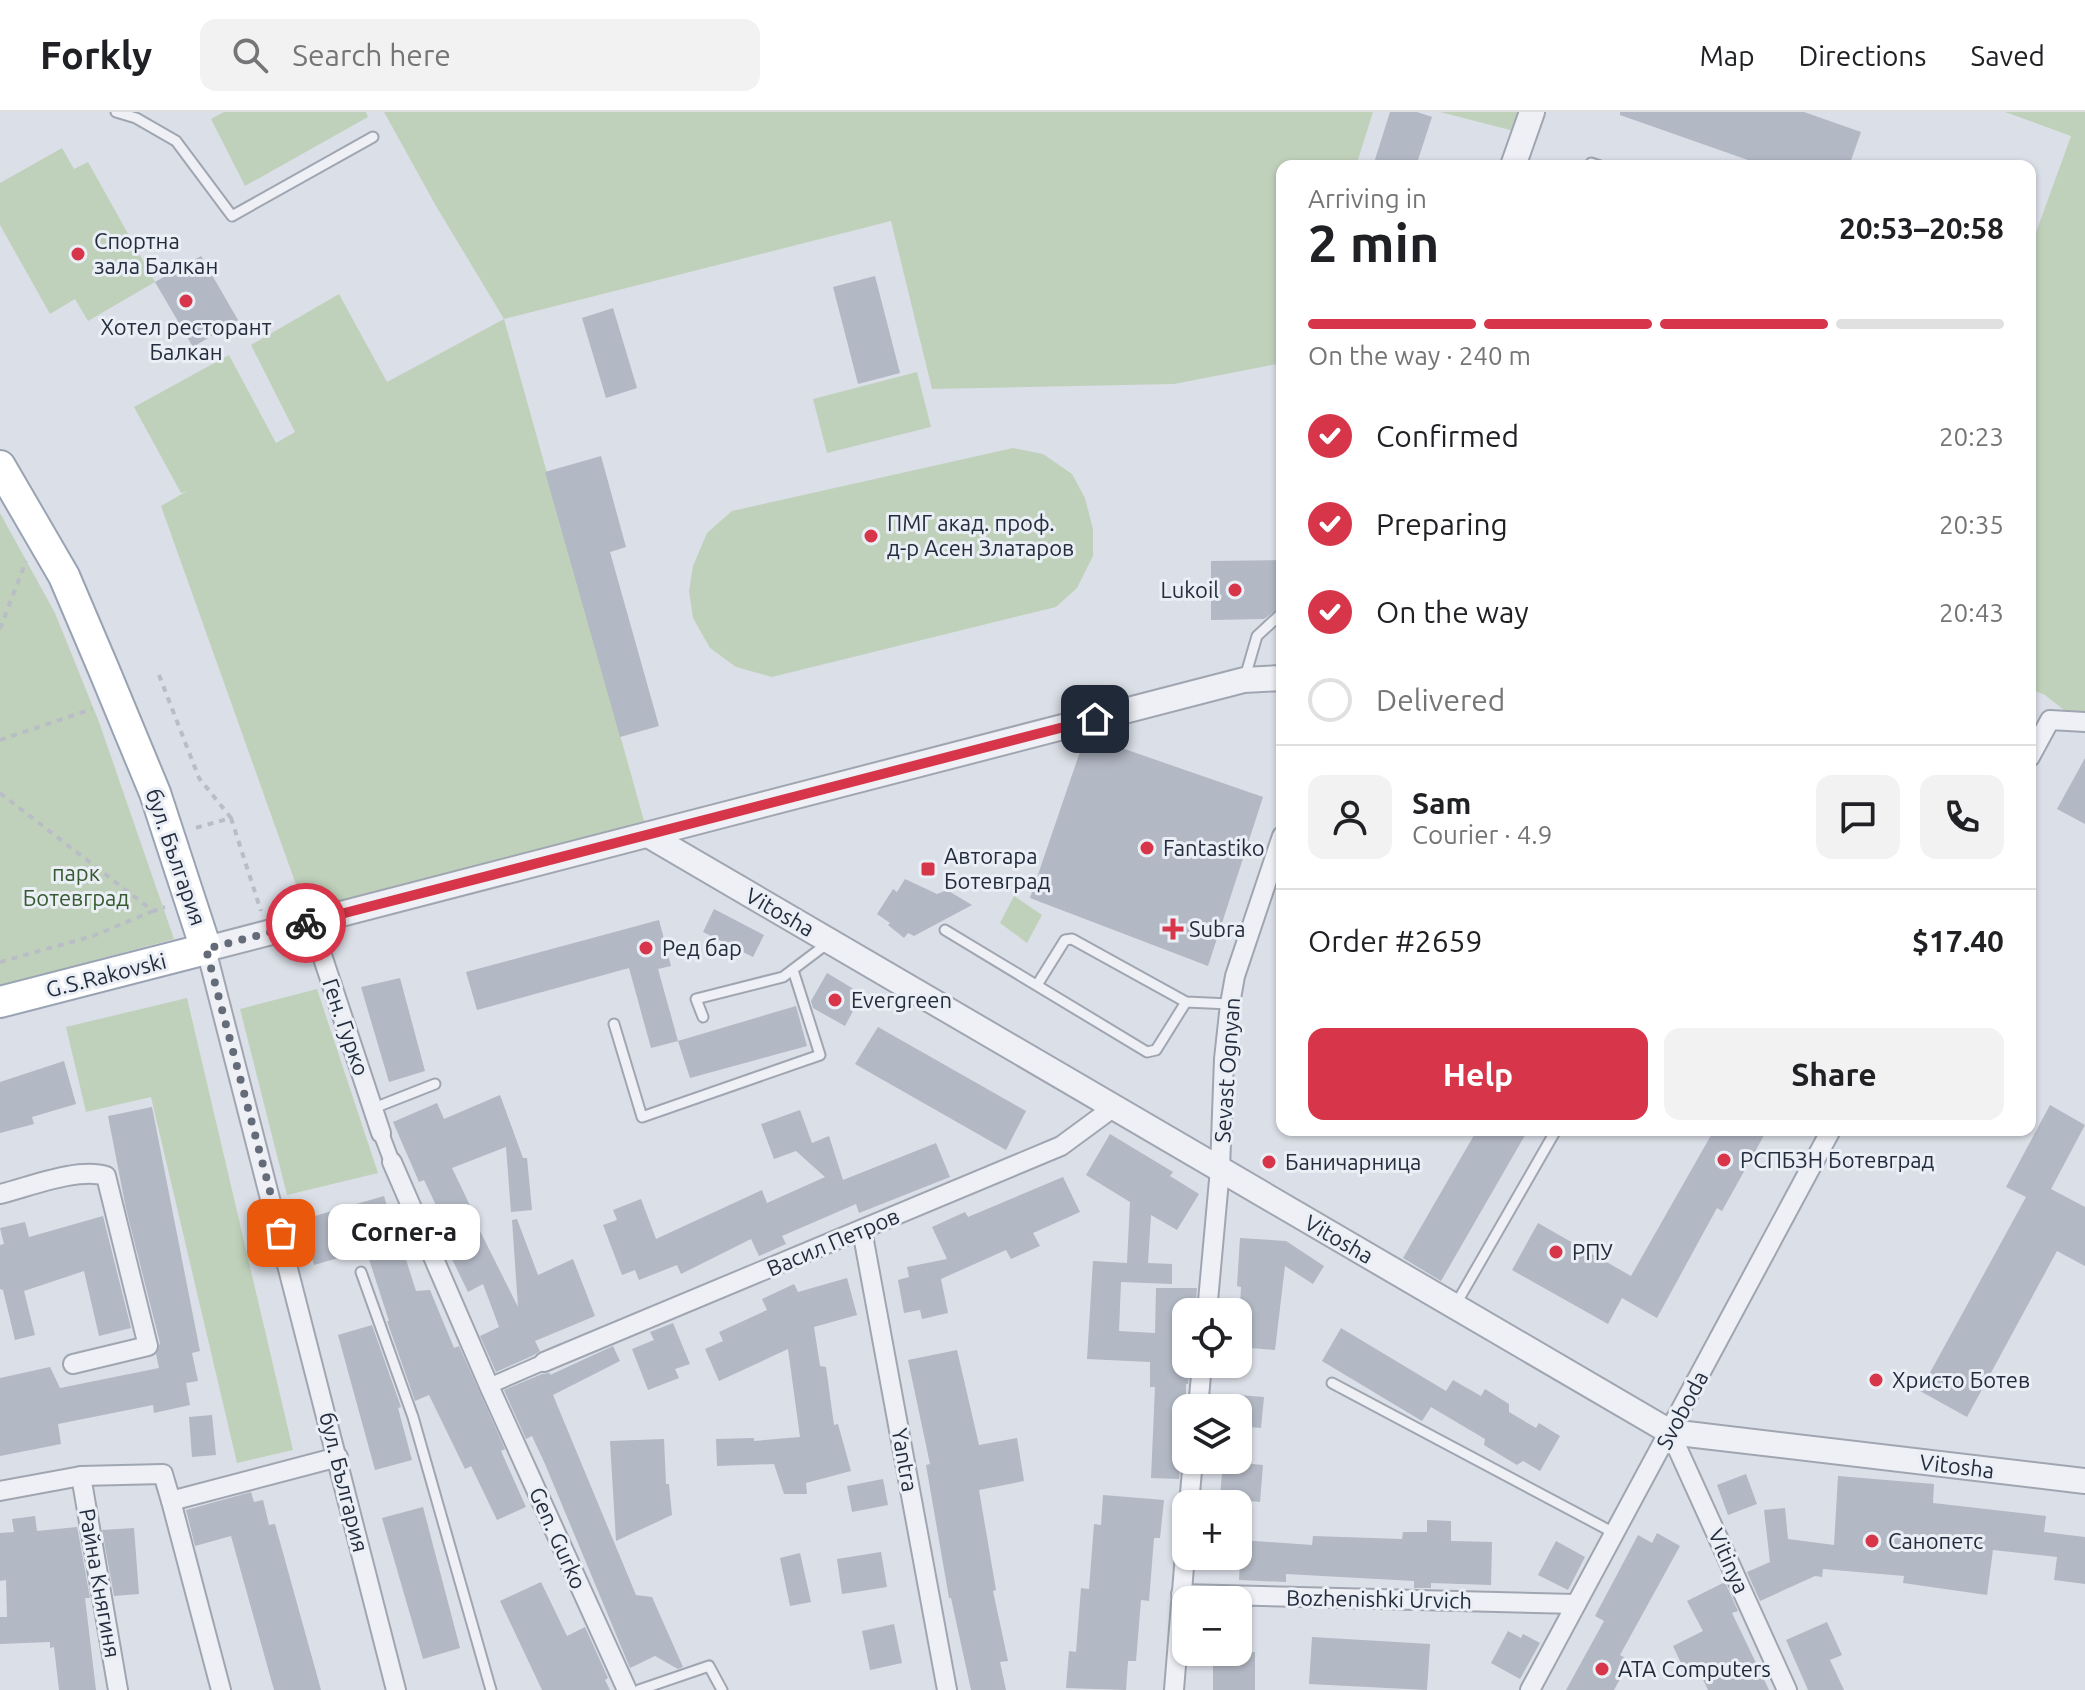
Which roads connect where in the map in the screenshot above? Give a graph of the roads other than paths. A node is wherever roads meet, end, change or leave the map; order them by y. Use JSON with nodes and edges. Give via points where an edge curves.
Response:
{"nodes":[{"id":1,"x":116,"y":112,"type":"edge"},
{"id":2,"x":1532,"y":112,"type":"edge"},
{"id":3,"x":373,"y":137,"type":"dead end"},
{"id":4,"x":1515,"y":160,"type":"edge"},
{"id":5,"x":0,"y":466,"type":"edge"},
{"id":6,"x":1276,"y":619,"type":"edge"},
{"id":7,"x":1276,"y":678,"type":"edge"},
{"id":8,"x":1244,"y":680,"type":"junction"},
{"id":9,"x":2085,"y":722,"type":"edge"},
{"id":10,"x":2036,"y":746,"type":"edge"},
{"id":11,"x":648,"y":835,"type":"junction"},
{"id":12,"x":1276,"y":854,"type":"edge"},
{"id":13,"x":311,"y":922,"type":"junction"},
{"id":14,"x":945,"y":930,"type":"dead end"},
{"id":15,"x":830,"y":941,"type":"junction"},
{"id":16,"x":206,"y":949,"type":"junction"},
{"id":17,"x":793,"y":970,"type":"junction"},
{"id":18,"x":1037,"y":985,"type":"junction"},
{"id":19,"x":0,"y":1002,"type":"edge"},
{"id":20,"x":1186,"y":1002,"type":"junction"},
{"id":21,"x":1230,"y":1004,"type":"junction"},
{"id":22,"x":703,"y":1017,"type":"dead end"},
{"id":23,"x":614,"y":1024,"type":"dead end"},
{"id":24,"x":435,"y":1084,"type":"dead end"},
{"id":25,"x":1114,"y":1107,"type":"junction"},
{"id":26,"x":374,"y":1108,"type":"junction"},
{"id":27,"x":381,"y":1133,"type":"joint"},
{"id":28,"x":1553,"y":1136,"type":"edge"},
{"id":29,"x":1828,"y":1136,"type":"edge"},
{"id":30,"x":392,"y":1162,"type":"joint"},
{"id":31,"x":1220,"y":1169,"type":"junction"},
{"id":32,"x":0,"y":1194,"type":"edge"},
{"id":33,"x":862,"y":1230,"type":"junction"},
{"id":34,"x":361,"y":1272,"type":"dead end"},
{"id":35,"x":1208,"y":1298,"type":"edge"},
{"id":36,"x":1454,"y":1306,"type":"junction"},
{"id":37,"x":544,"y":1362,"type":"joint"},
{"id":38,"x":73,"y":1364,"type":"dead end"},
{"id":39,"x":1332,"y":1383,"type":"dead end"},
{"id":40,"x":489,"y":1386,"type":"junction"},
{"id":41,"x":1670,"y":1432,"type":"junction"},
{"id":42,"x":338,"y":1457,"type":"junction"},
{"id":43,"x":81,"y":1476,"type":"junction"},
{"id":44,"x":2085,"y":1481,"type":"edge"},
{"id":45,"x":0,"y":1491,"type":"edge"},
{"id":46,"x":171,"y":1501,"type":"junction"},
{"id":47,"x":1616,"y":1534,"type":"junction"},
{"id":48,"x":1252,"y":1596,"type":"edge"},
{"id":49,"x":1576,"y":1604,"type":"junction"},
{"id":50,"x":1176,"y":1666,"type":"edge"},
{"id":51,"x":118,"y":1690,"type":"edge"},
{"id":52,"x":221,"y":1690,"type":"edge"},
{"id":53,"x":396,"y":1690,"type":"edge"},
{"id":54,"x":491,"y":1690,"type":"edge"},
{"id":55,"x":627,"y":1690,"type":"edge"},
{"id":56,"x":639,"y":1690,"type":"edge"},
{"id":57,"x":722,"y":1690,"type":"edge"},
{"id":58,"x":947,"y":1690,"type":"edge"},
{"id":59,"x":1174,"y":1690,"type":"edge"},
{"id":60,"x":1530,"y":1690,"type":"edge"},
{"id":61,"x":1787,"y":1690,"type":"edge"}],
"edges":[{"from":1,"to":3,"type":"lane","via":[[176,141],[232,216]]},
{"from":2,"to":4,"type":"street"},
{"from":5,"to":16,"type":"main road","name":"бул. България","via":[[64,576],[169,835]]},
{"from":6,"to":8,"type":"lane","via":[[1257,636]]},
{"from":7,"to":8,"type":"street","name":"G.S.Rakovski"},
{"from":8,"to":11,"type":"street","name":"G.S.Rakovski"},
{"from":9,"to":10,"type":"street","via":[[2050,720]]},
{"from":11,"to":13,"type":"street","name":"G.S.Rakovski"},
{"from":11,"to":15,"type":"street","name":"Vitosha"},
{"from":12,"to":21,"type":"street","name":"Sevast Ognyan"},
{"from":13,"to":16,"type":"street","name":"G.S.Rakovski"},
{"from":13,"to":26,"type":"street","name":"Ген. Гурко"},
{"from":14,"to":18,"type":"lane"},
{"from":15,"to":17,"type":"lane"},
{"from":15,"to":25,"type":"street","name":"Vitosha"},
{"from":16,"to":19,"type":"main road","name":"G.S.Rakovski"},
{"from":16,"to":42,"type":"street","name":"бул. България"},
{"from":17,"to":22,"type":"lane","via":[[696,999]]},
{"from":17,"to":23,"type":"lane","via":[[820,1055],[642,1117]]},
{"from":18,"to":20,"type":"lane","via":[[1065,940],[1072,939]]},
{"from":18,"to":20,"type":"lane","via":[[1147,1052],[1156,1050]]},
{"from":20,"to":21,"type":"lane"},
{"from":21,"to":31,"type":"street","name":"Sevast Ognyan"},
{"from":24,"to":26,"type":"lane"},
{"from":25,"to":31,"type":"street","name":"Vitosha"},
{"from":25,"to":33,"type":"street","name":"Васил Петров","via":[[1061,1146]]},
{"from":26,"to":27,"type":"street","name":"Ген. Гурко"},
{"from":27,"to":30,"type":"street"},
{"from":28,"to":36,"type":"lane"},
{"from":29,"to":41,"type":"street","name":"Svoboda"},
{"from":30,"to":40,"type":"street"},
{"from":31,"to":35,"type":"street","name":"Sevast Ognyan"},
{"from":31,"to":36,"type":"street","name":"Vitosha"},
{"from":32,"to":38,"type":"street","via":[[70,1176],[106,1176],[148,1346]]},
{"from":33,"to":37,"type":"street","name":"Васил Петров"},
{"from":33,"to":58,"type":"street","name":"Yantra"},
{"from":34,"to":54,"type":"lane","via":[[413,1417]]},
{"from":36,"to":41,"type":"street","name":"Vitosha"},
{"from":37,"to":40,"type":"street"},
{"from":39,"to":47,"type":"lane"},
{"from":40,"to":55,"type":"street","name":"Gen. Gurko"},
{"from":41,"to":44,"type":"street","name":"Vitosha"},
{"from":41,"to":47,"type":"street","name":"Svoboda"},
{"from":41,"to":61,"type":"street","name":"Vitinya"},
{"from":42,"to":46,"type":"street"},
{"from":42,"to":53,"type":"street","name":"бул. България"},
{"from":43,"to":45,"type":"street"},
{"from":43,"to":46,"type":"street","via":[[163,1474]]},
{"from":43,"to":51,"type":"street","name":"Райна Княгиня"},
{"from":46,"to":52,"type":"street"},
{"from":47,"to":49,"type":"street","name":"Svoboda"},
{"from":48,"to":49,"type":"street","name":"Bozhenishki Urvich"},
{"from":49,"to":60,"type":"street","name":"Svoboda"},
{"from":50,"to":59,"type":"street"},
{"from":56,"to":57,"type":"lane","via":[[709,1666]]}]}
